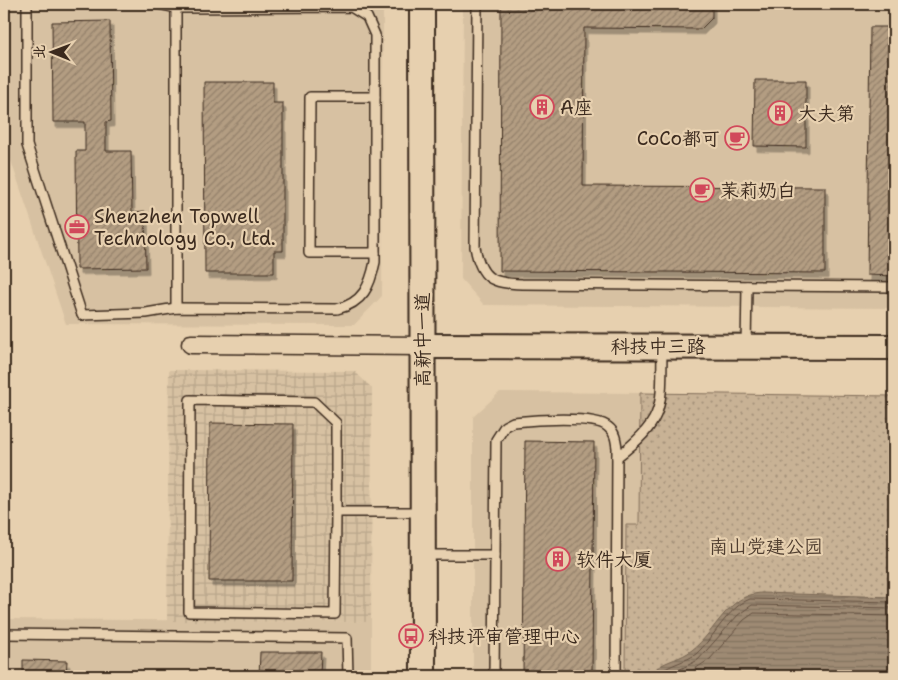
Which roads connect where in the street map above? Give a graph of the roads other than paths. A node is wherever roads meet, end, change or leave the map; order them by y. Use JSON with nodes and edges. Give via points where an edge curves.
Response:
{"nodes":[{"id":1,"x":26,"y":4,"type":"edge"},
{"id":2,"x":158,"y":4,"type":"edge"},
{"id":3,"x":422,"y":4,"type":"edge"},
{"id":4,"x":477,"y":4,"type":"edge"},
{"id":5,"x":351,"y":6,"type":"edge"},
{"id":6,"x":176,"y":8,"type":"junction"},
{"id":7,"x":375,"y":97,"type":"junction"},
{"id":8,"x":375,"y":253,"type":"junction"},
{"id":9,"x":747,"y":286,"type":"junction"},
{"id":10,"x":894,"y":287,"type":"edge"},
{"id":11,"x":176,"y":308,"type":"junction"},
{"id":12,"x":191,"y":344,"type":"dead end"},
{"id":13,"x":422,"y":346,"type":"junction"},
{"id":14,"x":746,"y":346,"type":"junction"},
{"id":15,"x":662,"y":347,"type":"junction"},
{"id":16,"x":894,"y":347,"type":"edge"},
{"id":17,"x":617,"y":457,"type":"junction"},
{"id":18,"x":336,"y":512,"type":"junction"},
{"id":19,"x":422,"y":512,"type":"junction"},
{"id":20,"x":423,"y":555,"type":"junction"},
{"id":21,"x":495,"y":555,"type":"junction"},
{"id":22,"x":4,"y":634,"type":"edge"},
{"id":23,"x":348,"y":676,"type":"edge"},
{"id":24,"x":423,"y":676,"type":"edge"},
{"id":25,"x":494,"y":676,"type":"edge"},
{"id":26,"x":616,"y":676,"type":"edge"}],
"edges":[{"from":1,"to":11,"type":"lane","via":[[27,145],[82,315],[146,313]]},
{"from":2,"to":6,"type":"lane"},
{"from":3,"to":13,"type":"street","name":"高新中一道"},
{"from":4,"to":9,"type":"lane","via":[[475,247],[483,273],[492,280],[513,284]]},
{"from":5,"to":6,"type":"lane"},
{"from":5,"to":7,"type":"lane","via":[[367,17],[373,26]]},
{"from":6,"to":11,"type":"lane"},
{"from":7,"to":8,"type":"lane"},
{"from":7,"to":8,"type":"lane","via":[[310,97],[310,253]]},
{"from":8,"to":11,"type":"lane","via":[[368,286],[363,295],[348,306],[337,309]]},
{"from":9,"to":10,"type":"lane"},
{"from":9,"to":14,"type":"lane"},
{"from":12,"to":13,"type":"street"},
{"from":13,"to":15,"type":"street","name":"科技中三路"},
{"from":13,"to":19,"type":"street","name":"高新中一道"},
{"from":14,"to":15,"type":"street","name":"科技中三路"},
{"from":14,"to":16,"type":"street","name":"科技中三路"},
{"from":15,"to":17,"type":"lane","via":[[659,412],[644,434]]},
{"from":17,"to":21,"type":"lane","via":[[615,436],[601,422],[523,421],[505,426],[499,433],[495,450]]},
{"from":17,"to":26,"type":"lane"},
{"from":18,"to":18,"type":"lane","via":[[335,614],[189,612],[190,400],[314,402],[336,423]]},
{"from":18,"to":19,"type":"lane"},
{"from":19,"to":20,"type":"street","name":"高新中一道"},
{"from":20,"to":21,"type":"lane"},
{"from":20,"to":24,"type":"street","name":"高新中一道"},
{"from":21,"to":25,"type":"lane"},
{"from":22,"to":23,"type":"lane","via":[[348,638]]}]}
